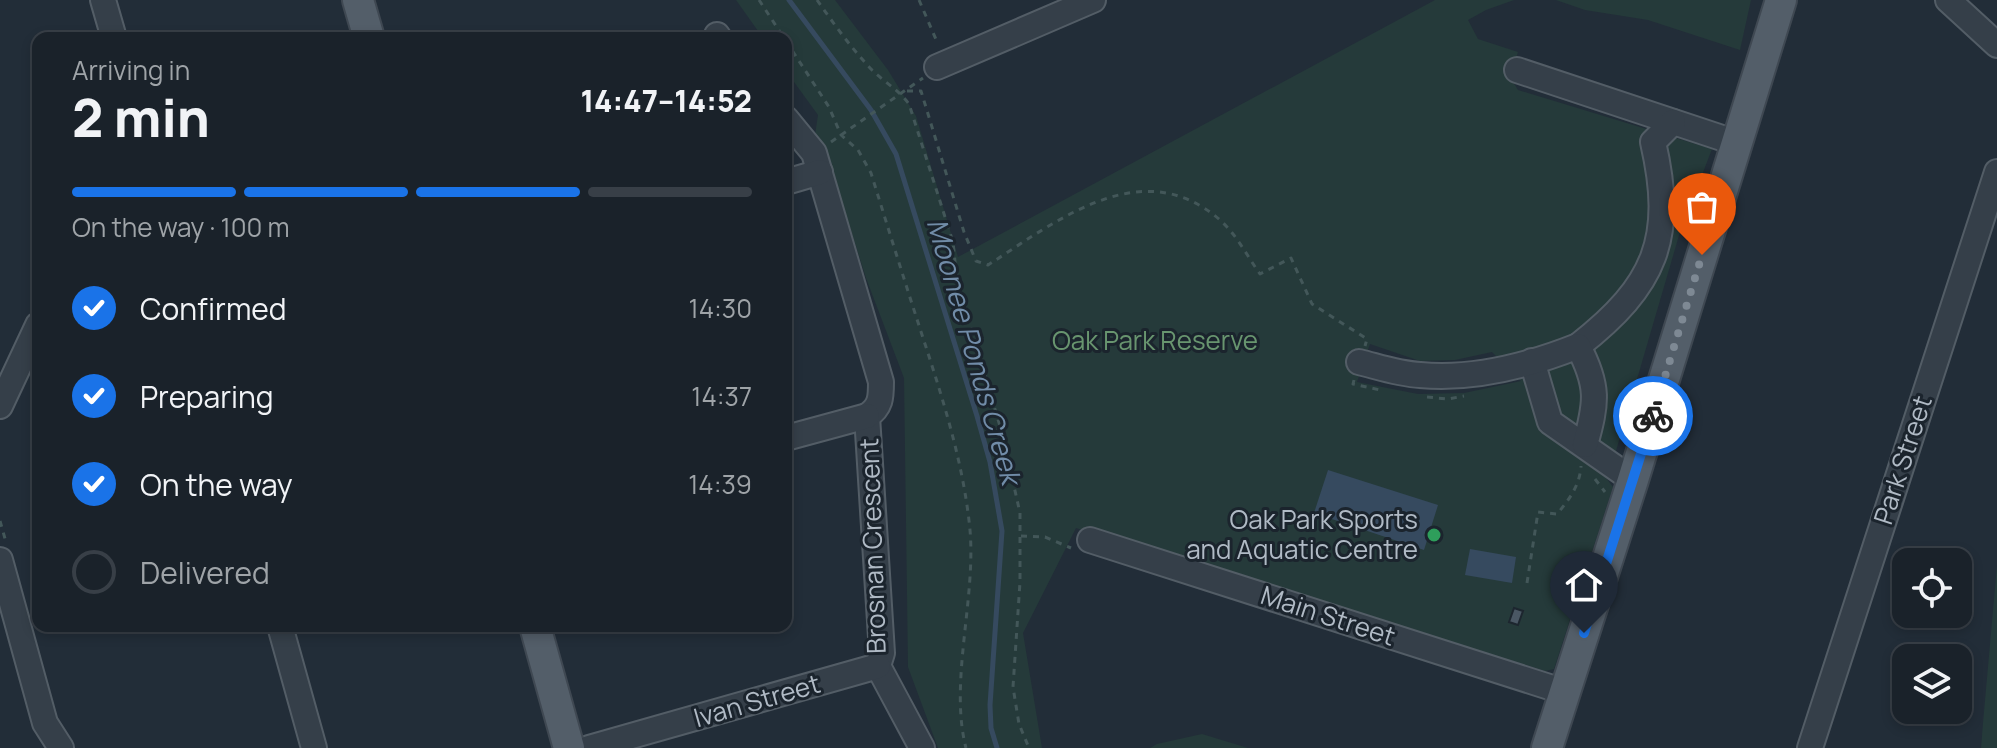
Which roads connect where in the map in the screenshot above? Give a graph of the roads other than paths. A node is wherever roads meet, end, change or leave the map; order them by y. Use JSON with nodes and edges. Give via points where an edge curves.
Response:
{"nodes":[{"id":1,"x":103,"y":0,"type":"edge"},
{"id":2,"x":358,"y":0,"type":"edge"},
{"id":3,"x":1093,"y":0,"type":"edge"},
{"id":4,"x":1781,"y":0,"type":"edge"},
{"id":5,"x":1948,"y":0,"type":"edge"},
{"id":6,"x":112,"y":32,"type":"edge"},
{"id":7,"x":367,"y":32,"type":"edge"},
{"id":8,"x":1997,"y":45,"type":"edge"},
{"id":9,"x":942,"y":65,"type":"road end"},
{"id":10,"x":1517,"y":70,"type":"dead end"},
{"id":11,"x":1673,"y":122,"type":"junction"},
{"id":12,"x":792,"y":127,"type":"edge"},
{"id":13,"x":1737,"y":143,"type":"junction"},
{"id":14,"x":817,"y":162,"type":"junction"},
{"id":15,"x":1997,"y":172,"type":"edge"},
{"id":16,"x":792,"y":178,"type":"edge"},
{"id":17,"x":32,"y":338,"type":"edge"},
{"id":18,"x":1578,"y":346,"type":"junction"},
{"id":19,"x":1532,"y":361,"type":"junction"},
{"id":20,"x":1359,"y":362,"type":"road end"},
{"id":21,"x":0,"y":406,"type":"edge"},
{"id":22,"x":867,"y":416,"type":"junction"},
{"id":23,"x":792,"y":436,"type":"edge"},
{"id":24,"x":1585,"y":445,"type":"junction"},
{"id":25,"x":1620,"y":487,"type":"junction"},
{"id":26,"x":1085,"y":546,"type":"road end"},
{"id":27,"x":0,"y":560,"type":"edge"},
{"id":28,"x":282,"y":632,"type":"edge"},
{"id":29,"x":537,"y":632,"type":"edge"},
{"id":30,"x":878,"y":666,"type":"junction"},
{"id":31,"x":1565,"y":692,"type":"junction"},
{"id":32,"x":59,"y":748,"type":"edge"},
{"id":33,"x":314,"y":748,"type":"edge"},
{"id":34,"x":569,"y":748,"type":"edge"},
{"id":35,"x":589,"y":748,"type":"edge"},
{"id":36,"x":922,"y":748,"type":"edge"},
{"id":37,"x":1547,"y":748,"type":"edge"},
{"id":38,"x":1810,"y":748,"type":"edge"}],
"edges":[{"from":1,"to":6,"type":"street"},
{"from":2,"to":7,"type":"main road"},
{"from":3,"to":9,"type":"street"},
{"from":4,"to":13,"type":"main road"},
{"from":5,"to":8,"type":"street"},
{"from":10,"to":11,"type":"street"},
{"from":11,"to":13,"type":"street"},
{"from":11,"to":18,"type":"street","via":[[1653,142],[1663,200],[1651,262],[1615,315]]},
{"from":12,"to":14,"type":"street","name":"Brosnan Crescent"},
{"from":13,"to":25,"type":"main road"},
{"from":14,"to":16,"type":"street"},
{"from":14,"to":22,"type":"street","name":"Brosnan Crescent","via":[[881,382],[881,402]]},
{"from":15,"to":38,"type":"street","name":"Park Street"},
{"from":17,"to":21,"type":"street"},
{"from":18,"to":19,"type":"street"},
{"from":18,"to":24,"type":"street","via":[[1595,391]]},
{"from":19,"to":20,"type":"street","via":[[1447,376]]},
{"from":19,"to":24,"type":"street","via":[[1550,422]]},
{"from":22,"to":23,"type":"street"},
{"from":22,"to":30,"type":"street","name":"Brosnan Crescent","via":[[882,653]]},
{"from":24,"to":25,"type":"street"},
{"from":25,"to":31,"type":"main road"},
{"from":26,"to":31,"type":"street","name":"Main Street"},
{"from":27,"to":32,"type":"street","via":[[45,723]]},
{"from":28,"to":33,"type":"street"},
{"from":29,"to":34,"type":"main road"},
{"from":30,"to":35,"type":"street","name":"Ivan Street"},
{"from":30,"to":36,"type":"street","name":"Brosnan Crescent"},
{"from":31,"to":37,"type":"main road"}]}
